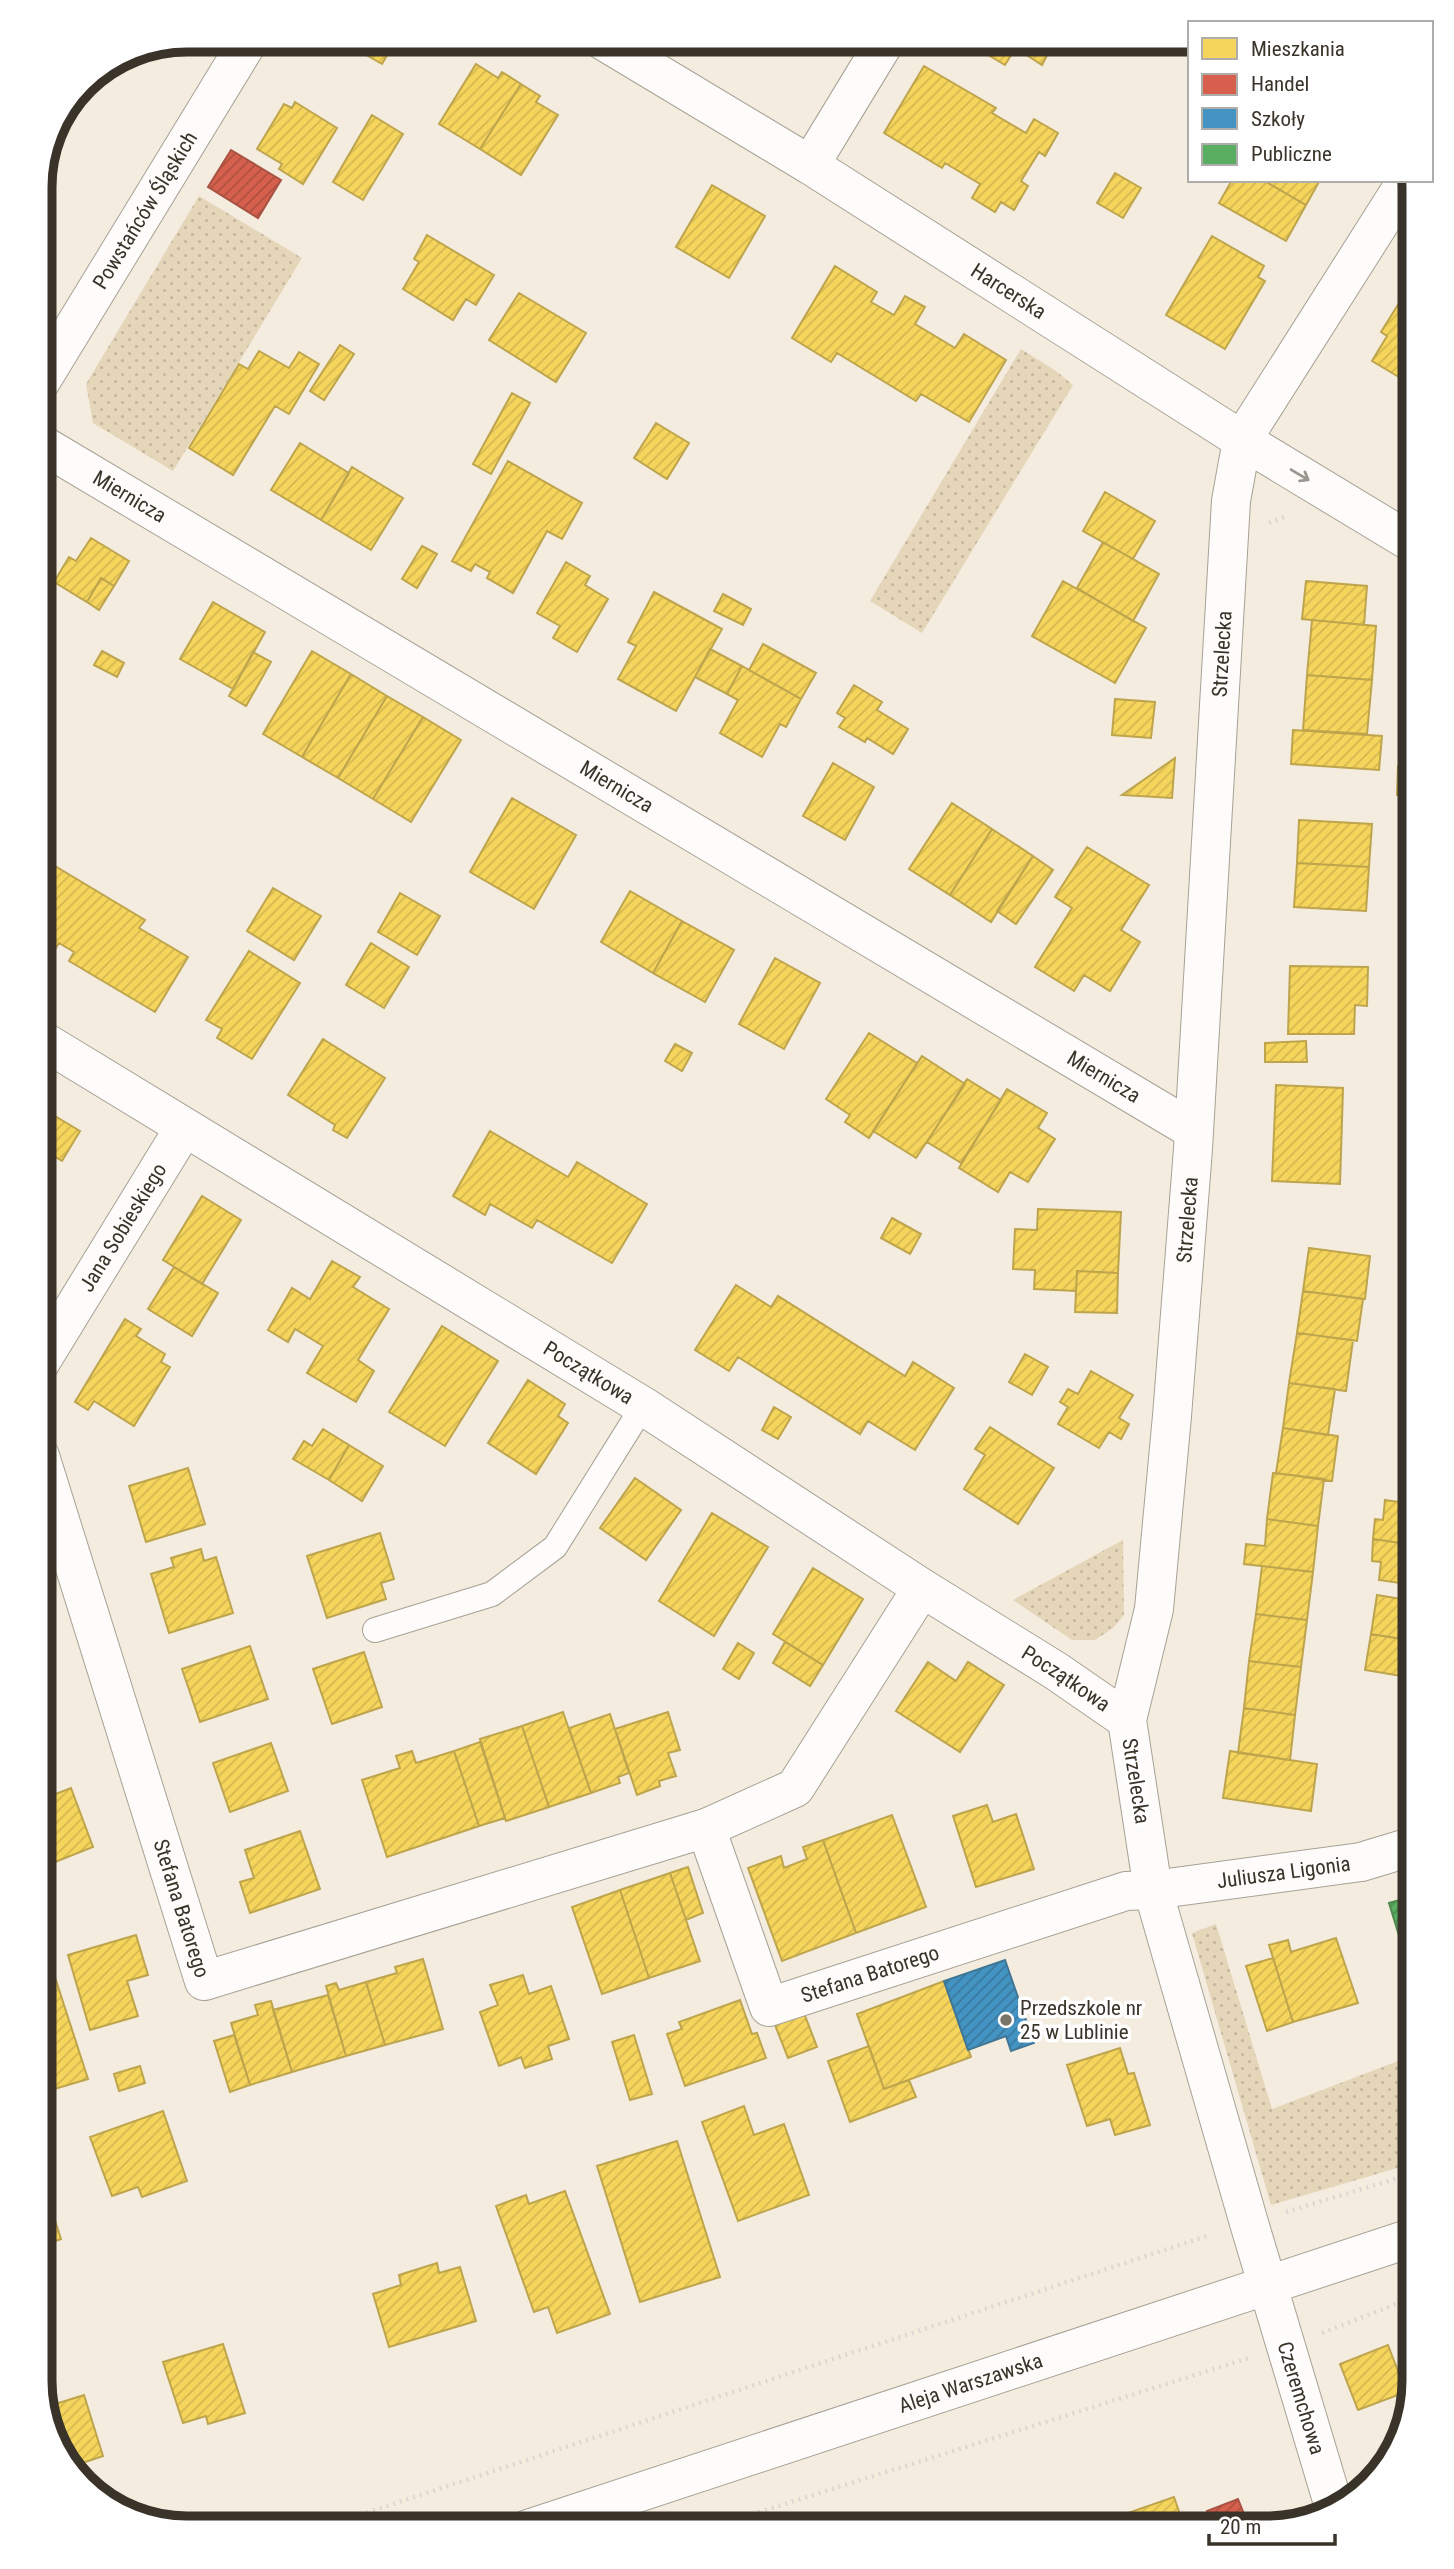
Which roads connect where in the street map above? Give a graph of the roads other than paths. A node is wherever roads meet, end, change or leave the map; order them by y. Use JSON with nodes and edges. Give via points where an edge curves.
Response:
{"nodes":[{"id":1,"x":242,"y":52,"type":"edge"},
{"id":2,"x":623,"y":52,"type":"edge"},
{"id":3,"x":878,"y":53,"type":"edge"},
{"id":4,"x":810,"y":165,"type":"junction"},
{"id":5,"x":1402,"y":188,"type":"edge"},
{"id":6,"x":53,"y":361,"type":"edge"},
{"id":7,"x":1242,"y":440,"type":"junction"},
{"id":8,"x":53,"y":452,"type":"edge"},
{"id":9,"x":1402,"y":537,"type":"edge"},
{"id":10,"x":53,"y":1047,"type":"edge"},
{"id":11,"x":184,"y":1128,"type":"junction"},
{"id":12,"x":1193,"y":1130,"type":"junction"},
{"id":13,"x":52,"y":1343,"type":"edge"},
{"id":14,"x":643,"y":1406,"type":"junction"},
{"id":15,"x":52,"y":1496,"type":"edge"},
{"id":16,"x":922,"y":1588,"type":"junction"},
{"id":17,"x":375,"y":1630,"type":"dead end"},
{"id":18,"x":1127,"y":1720,"type":"junction"},
{"id":19,"x":706,"y":1828,"type":"junction"},
{"id":20,"x":1402,"y":1850,"type":"edge"},
{"id":21,"x":1153,"y":1890,"type":"junction"},
{"id":22,"x":1402,"y":2241,"type":"edge"},
{"id":23,"x":1268,"y":2285,"type":"junction"},
{"id":24,"x":1332,"y":2500,"type":"edge"},
{"id":25,"x":567,"y":2516,"type":"edge"}],
"edges":[{"from":1,"to":6,"type":"street","name":"Powstańców Śląskich"},
{"from":2,"to":4,"type":"street","name":"Harcerska"},
{"from":3,"to":4,"type":"street"},
{"from":4,"to":7,"type":"street","name":"Harcerska"},
{"from":5,"to":7,"type":"street","name":"Strzelecka"},
{"from":7,"to":9,"type":"street","name":"Harcerska","one_way":true},
{"from":7,"to":12,"type":"street","name":"Strzelecka","via":[[1230,511]]},
{"from":8,"to":12,"type":"street","name":"Miernicza"},
{"from":10,"to":11,"type":"street","name":"Początkowa"},
{"from":11,"to":13,"type":"street","name":"Jana Sobieskiego"},
{"from":11,"to":14,"type":"street","name":"Początkowa"},
{"from":12,"to":18,"type":"street","name":"Strzelecka","via":[[1154,1609]]},
{"from":14,"to":16,"type":"street","name":"Początkowa"},
{"from":14,"to":17,"type":"lane","via":[[555,1547],[492,1594]]},
{"from":15,"to":19,"type":"street","name":"Stefana Batorego","via":[[204,1980]]},
{"from":16,"to":18,"type":"street","name":"Początkowa"},
{"from":16,"to":19,"type":"street","name":"Stefana Batorego","via":[[795,1788]]},
{"from":18,"to":21,"type":"street","name":"Strzelecka"},
{"from":19,"to":21,"type":"street","name":"Stefana Batorego","via":[[769,2007],[1126,1891]]},
{"from":20,"to":21,"type":"street","name":"Juliusza Ligonia","via":[[1361,1862]]},
{"from":21,"to":23,"type":"street","name":"Strzelecka"},
{"from":22,"to":23,"type":"street","name":"Aleja Warszawska"},
{"from":23,"to":24,"type":"street","name":"Czeremchowa"},
{"from":23,"to":25,"type":"street","name":"Aleja Warszawska"}]}
